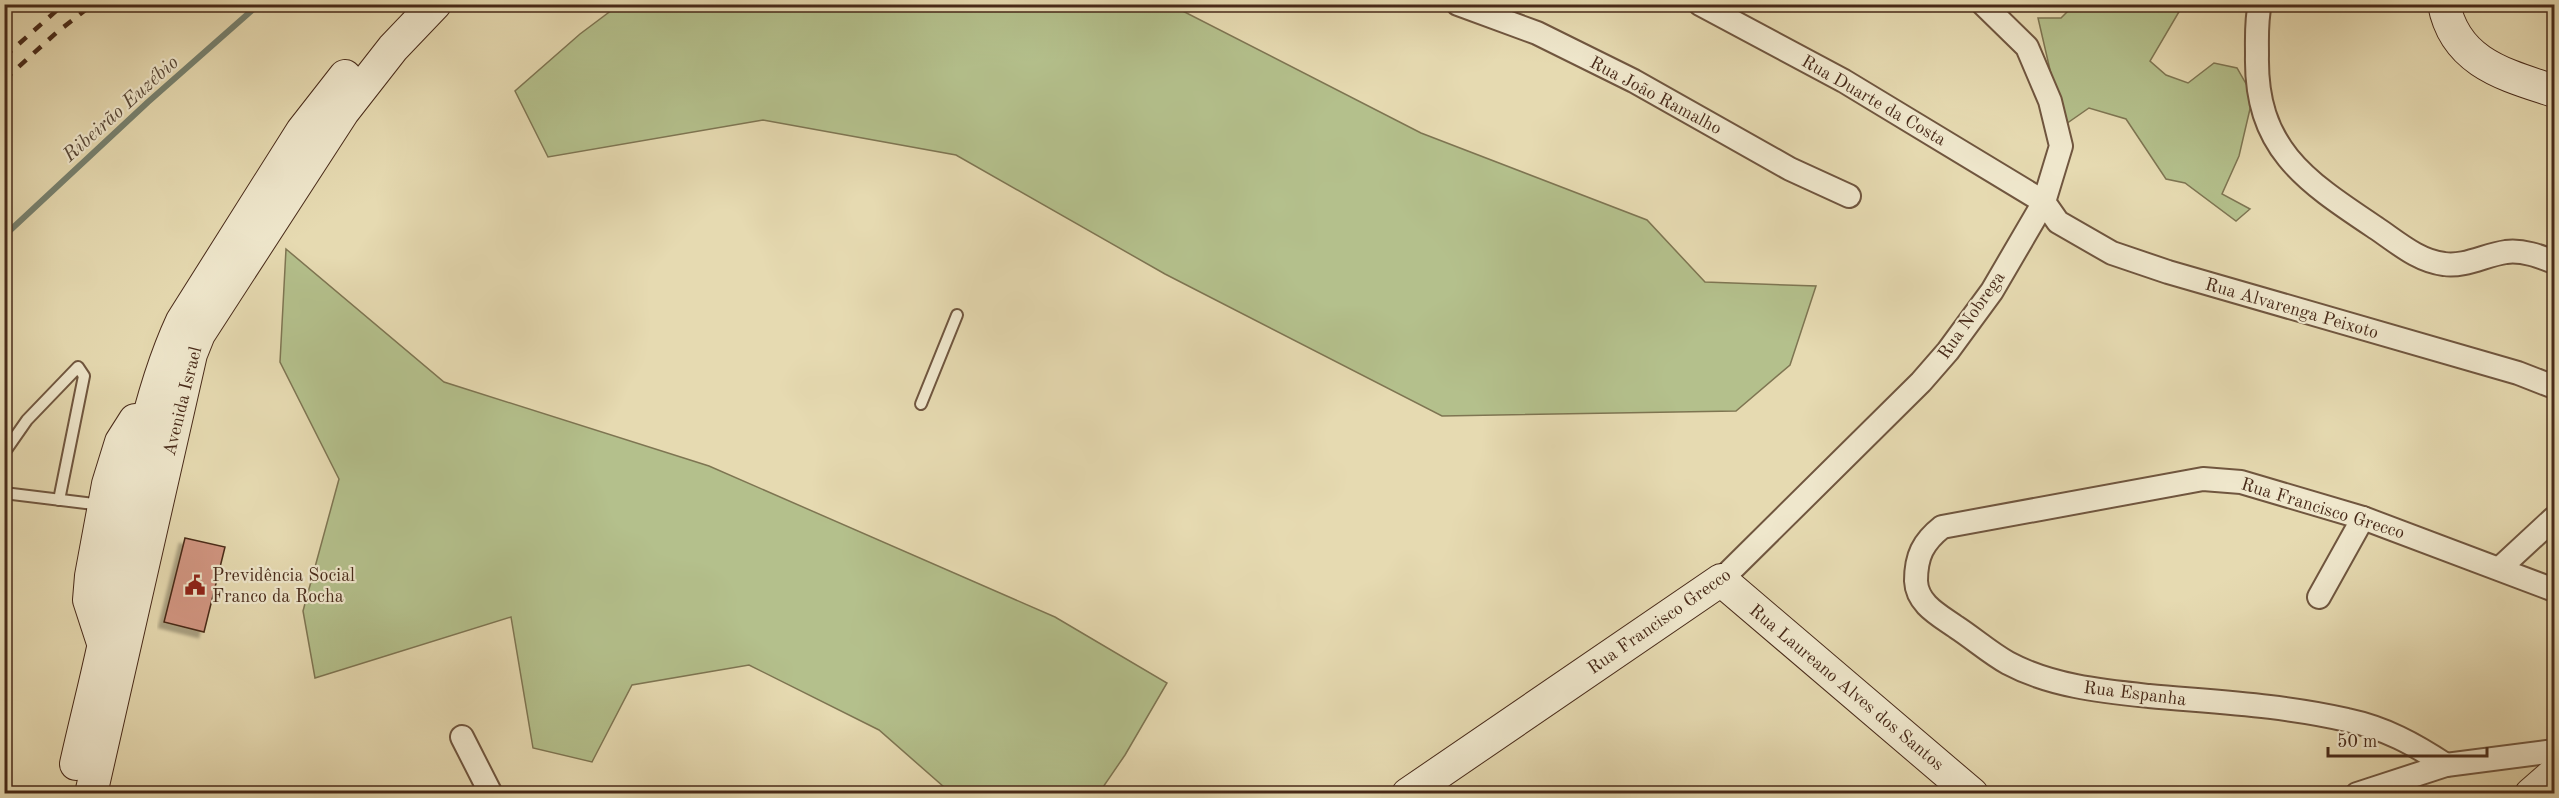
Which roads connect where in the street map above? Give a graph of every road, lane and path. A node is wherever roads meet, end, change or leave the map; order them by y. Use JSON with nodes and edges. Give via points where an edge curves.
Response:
{"nodes":[{"id":1,"x":406,"y":4,"type":"edge"},
{"id":2,"x":435,"y":4,"type":"edge"},
{"id":3,"x":1458,"y":4,"type":"edge"},
{"id":4,"x":1700,"y":4,"type":"edge"},
{"id":5,"x":2260,"y":4,"type":"edge"},
{"id":6,"x":2444,"y":4,"type":"edge"},
{"id":7,"x":1988,"y":6,"type":"edge"},
{"id":8,"x":2554,"y":91,"type":"edge"},
{"id":9,"x":1849,"y":196,"type":"dead end"},
{"id":10,"x":2044,"y":202,"type":"junction"},
{"id":11,"x":2554,"y":262,"type":"edge"},
{"id":12,"x":957,"y":315,"type":"dead end"},
{"id":13,"x":162,"y":376,"type":"junction"},
{"id":14,"x":2554,"y":387,"type":"edge"},
{"id":15,"x":921,"y":404,"type":"dead end"},
{"id":16,"x":1885,"y":418,"type":"joint"},
{"id":17,"x":4,"y":453,"type":"edge"},
{"id":18,"x":138,"y":460,"type":"junction"},
{"id":19,"x":4,"y":493,"type":"edge"},
{"id":20,"x":59,"y":500,"type":"junction"},
{"id":21,"x":104,"y":506,"type":"junction"},
{"id":22,"x":157,"y":509,"type":"junction"},
{"id":23,"x":2363,"y":518,"type":"junction"},
{"id":24,"x":2554,"y":518,"type":"edge"},
{"id":25,"x":1942,"y":527,"type":"joint"},
{"id":26,"x":2500,"y":568,"type":"junction"},
{"id":27,"x":142,"y":571,"type":"junction"},
{"id":28,"x":1721,"y":580,"type":"junction"},
{"id":29,"x":102,"y":584,"type":"junction"},
{"id":30,"x":2554,"y":590,"type":"edge"},
{"id":31,"x":2319,"y":597,"type":"dead end"},
{"id":32,"x":462,"y":737,"type":"dead end"},
{"id":33,"x":2554,"y":751,"type":"edge"},
{"id":34,"x":2446,"y":765,"type":"junction"},
{"id":35,"x":2554,"y":774,"type":"edge"},
{"id":36,"x":69,"y":794,"type":"edge"},
{"id":37,"x":91,"y":794,"type":"edge"},
{"id":38,"x":491,"y":794,"type":"edge"},
{"id":39,"x":1408,"y":794,"type":"edge"},
{"id":40,"x":1972,"y":794,"type":"edge"},
{"id":41,"x":2357,"y":794,"type":"edge"},
{"id":42,"x":2531,"y":794,"type":"edge"}],
"edges":[{"from":1,"to":13,"type":"main road","name":"Avenida Israel","via":[[377,34],[302,131],[182,321]]},
{"from":2,"to":22,"type":"main road","name":"Avenida Israel","via":[[393,48],[343,112],[199,334],[191,354]]},
{"from":3,"to":9,"type":"street","name":"Rua João Ramalho","via":[[1537,33],[1634,81],[1790,169]]},
{"from":4,"to":10,"type":"street","name":"Rua Duarte da Costa","via":[[1844,81]]},
{"from":5,"to":11,"type":"street","via":[[2256,85],[2268,127],[2285,157],[2338,203],[2424,260],[2445,265],[2522,252]]},
{"from":6,"to":8,"type":"main road","via":[[2447,20],[2459,42],[2477,59],[2502,74]]},
{"from":7,"to":10,"type":"street","name":"Rua Nobrega","via":[[2027,47],[2050,101],[2061,146]]},
{"from":10,"to":14,"type":"street","name":"Rua Alvarenga Peixoto","via":[[2058,222],[2112,253]]},
{"from":10,"to":16,"type":"street","name":"Rua Nobrega","via":[[1992,291],[1948,351]]},
{"from":12,"to":15,"type":"lane"},
{"from":13,"to":18,"type":"main road","name":"Avenida Israel"},
{"from":13,"to":21,"type":"main road","via":[[121,442]]},
{"from":16,"to":28,"type":"street","name":"Rua Francisco Grecco"},
{"from":17,"to":20,"type":"lane","via":[[27,420],[78,367],[84,376]]},
{"from":18,"to":22,"type":"main road"},
{"from":18,"to":29,"type":"main road","name":"Avenida Israel"},
{"from":19,"to":20,"type":"lane"},
{"from":20,"to":21,"type":"lane"},
{"from":21,"to":29,"type":"main road"},
{"from":22,"to":27,"type":"main road","name":"Avenida Israel"},
{"from":23,"to":25,"type":"street","name":"Rua Francisco Grecco","via":[[2241,482],[2203,479]]},
{"from":23,"to":26,"type":"street","name":"Rua Francisco Grecco"},
{"from":23,"to":31,"type":"street"},
{"from":24,"to":26,"type":"street"},
{"from":25,"to":34,"type":"street","name":"Rua Espanha","via":[[1926,539],[1916,568],[1916,590],[1927,606],[2007,663],[2051,680],[2111,692],[2347,720],[2389,732]]},
{"from":26,"to":30,"type":"street","name":"Rua Francisco Grecco"},
{"from":27,"to":29,"type":"main road","via":[[133,584]]},
{"from":27,"to":37,"type":"main road","name":"Avenida Israel"},
{"from":28,"to":39,"type":"main road","name":"Rua Francisco Grecco"},
{"from":28,"to":40,"type":"main road","name":"Rua Laureano Alves dos Santos"},
{"from":29,"to":36,"type":"main road","name":"Avenida Israel","via":[[103,644]]},
{"from":32,"to":38,"type":"street"},
{"from":33,"to":34,"type":"street"},
{"from":34,"to":41,"type":"street"},
{"from":35,"to":42,"type":"main road"}]}
